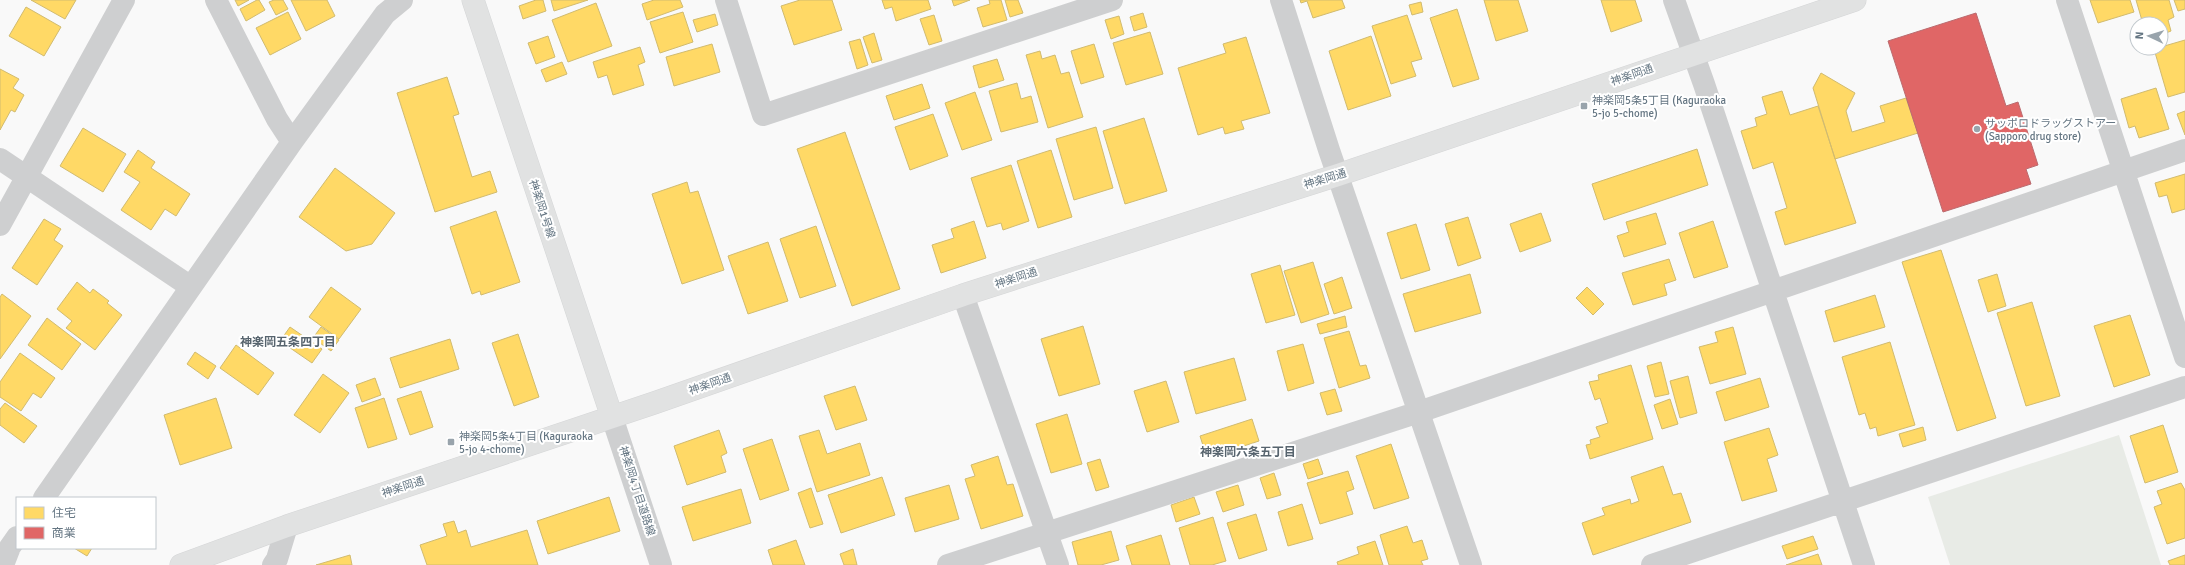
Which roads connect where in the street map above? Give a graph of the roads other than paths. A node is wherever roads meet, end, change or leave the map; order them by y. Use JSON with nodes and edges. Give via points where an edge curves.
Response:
{"nodes":[{"id":1,"x":124,"y":0,"type":"edge"},
{"id":2,"x":216,"y":0,"type":"edge"},
{"id":3,"x":402,"y":0,"type":"edge"},
{"id":4,"x":473,"y":0,"type":"edge"},
{"id":5,"x":726,"y":0,"type":"edge"},
{"id":6,"x":1112,"y":0,"type":"edge"},
{"id":7,"x":1281,"y":0,"type":"edge"},
{"id":8,"x":1674,"y":0,"type":"edge"},
{"id":9,"x":1855,"y":0,"type":"edge"},
{"id":10,"x":2067,"y":0,"type":"edge"},
{"id":11,"x":1693,"y":54,"type":"junction"},
{"id":12,"x":292,"y":142,"type":"junction"},
{"id":13,"x":2185,"y":150,"type":"edge"},
{"id":14,"x":0,"y":159,"type":"edge"},
{"id":15,"x":2124,"y":171,"type":"junction"},
{"id":16,"x":1338,"y":175,"type":"junction"},
{"id":17,"x":26,"y":176,"type":"junction"},
{"id":18,"x":0,"y":225,"type":"edge"},
{"id":19,"x":191,"y":287,"type":"junction"},
{"id":20,"x":1773,"y":291,"type":"junction"},
{"id":21,"x":963,"y":295,"type":"junction"},
{"id":22,"x":2185,"y":357,"type":"edge"},
{"id":23,"x":2185,"y":387,"type":"edge"},
{"id":24,"x":1419,"y":412,"type":"junction"},
{"id":25,"x":612,"y":417,"type":"junction"},
{"id":26,"x":45,"y":497,"type":"edge"},
{"id":27,"x":1843,"y":501,"type":"junction"},
{"id":28,"x":287,"y":526,"type":"junction"},
{"id":29,"x":1047,"y":531,"type":"junction"},
{"id":30,"x":16,"y":538,"type":"edge"},
{"id":31,"x":3,"y":565,"type":"edge"},
{"id":32,"x":181,"y":565,"type":"edge"},
{"id":33,"x":273,"y":565,"type":"edge"},
{"id":34,"x":661,"y":565,"type":"edge"},
{"id":35,"x":948,"y":565,"type":"edge"},
{"id":36,"x":1058,"y":565,"type":"edge"},
{"id":37,"x":1472,"y":565,"type":"edge"},
{"id":38,"x":1652,"y":565,"type":"edge"},
{"id":39,"x":1864,"y":565,"type":"edge"}],
"edges":[{"from":1,"to":17,"type":"street"},
{"from":2,"to":12,"type":"street","via":[[277,119]]},
{"from":3,"to":12,"type":"street","via":[[385,14]]},
{"from":4,"to":25,"type":"street","name":"神楽岡1号線"},
{"from":5,"to":6,"type":"street","via":[[762,115]]},
{"from":7,"to":16,"type":"street"},
{"from":8,"to":11,"type":"street"},
{"from":9,"to":11,"type":"street","name":"神楽岡通"},
{"from":10,"to":15,"type":"street"},
{"from":11,"to":16,"type":"street","name":"神楽岡通"},
{"from":11,"to":20,"type":"street"},
{"from":12,"to":19,"type":"street"},
{"from":13,"to":15,"type":"street"},
{"from":14,"to":17,"type":"street"},
{"from":15,"to":20,"type":"street"},
{"from":15,"to":22,"type":"street"},
{"from":16,"to":21,"type":"street","name":"神楽岡通"},
{"from":16,"to":24,"type":"street"},
{"from":17,"to":18,"type":"street"},
{"from":17,"to":19,"type":"street"},
{"from":19,"to":26,"type":"street"},
{"from":20,"to":24,"type":"street"},
{"from":20,"to":27,"type":"street"},
{"from":21,"to":25,"type":"street","name":"神楽岡通"},
{"from":21,"to":29,"type":"street"},
{"from":23,"to":27,"type":"street"},
{"from":24,"to":29,"type":"street"},
{"from":24,"to":37,"type":"street"},
{"from":25,"to":28,"type":"street","name":"神楽岡通"},
{"from":25,"to":34,"type":"street","name":"神楽岡4丁目道路線"},
{"from":27,"to":38,"type":"street"},
{"from":27,"to":39,"type":"street"},
{"from":28,"to":32,"type":"street","name":"神楽岡通"},
{"from":28,"to":33,"type":"street"},
{"from":29,"to":35,"type":"street"},
{"from":29,"to":36,"type":"street"},
{"from":30,"to":31,"type":"street"}]}
